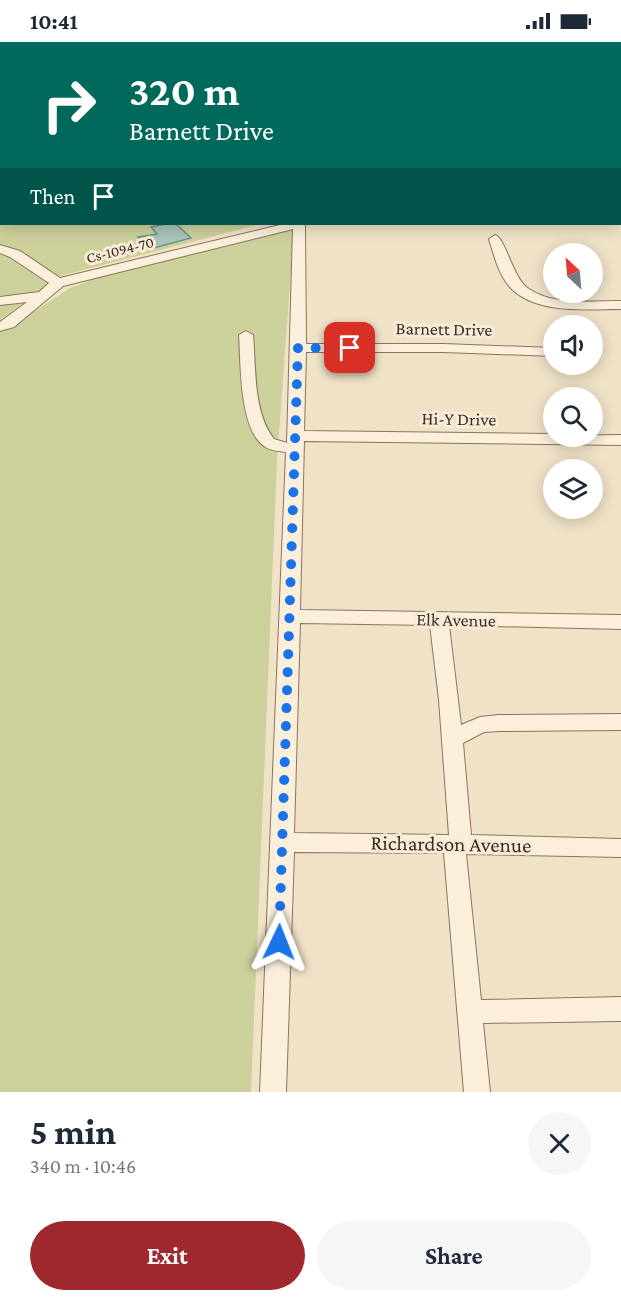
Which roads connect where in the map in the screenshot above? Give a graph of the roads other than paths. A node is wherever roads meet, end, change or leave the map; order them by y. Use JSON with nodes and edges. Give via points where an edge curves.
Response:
{"nodes":[{"id":1,"x":294,"y":225,"type":"edge"},
{"id":2,"x":298,"y":225,"type":"edge"},
{"id":3,"x":495,"y":239,"type":"dead end"},
{"id":4,"x":0,"y":249,"type":"edge"},
{"id":5,"x":58,"y":282,"type":"junction"},
{"id":6,"x":42,"y":296,"type":"junction"},
{"id":7,"x":0,"y":301,"type":"edge"},
{"id":8,"x":621,"y":305,"type":"edge"},
{"id":9,"x":0,"y":327,"type":"edge"},
{"id":10,"x":246,"y":335,"type":"dead end"},
{"id":11,"x":298,"y":348,"type":"junction"},
{"id":12,"x":543,"y":352,"type":"edge"},
{"id":13,"x":621,"y":440,"type":"edge"},
{"id":14,"x":296,"y":443,"type":"junction"},
{"id":15,"x":291,"y":616,"type":"junction"},
{"id":16,"x":439,"y":620,"type":"junction"},
{"id":17,"x":621,"y":622,"type":"edge"},
{"id":18,"x":621,"y":722,"type":"edge"},
{"id":19,"x":453,"y":739,"type":"junction"},
{"id":20,"x":281,"y":843,"type":"junction"},
{"id":21,"x":458,"y":844,"type":"junction"},
{"id":22,"x":621,"y":848,"type":"edge"},
{"id":23,"x":621,"y":1009,"type":"edge"},
{"id":24,"x":470,"y":1012,"type":"junction"},
{"id":25,"x":273,"y":1092,"type":"edge"},
{"id":26,"x":477,"y":1092,"type":"edge"}],
"edges":[{"from":1,"to":5,"type":"street","name":"Cs-1094-70"},
{"from":2,"to":11,"type":"street"},
{"from":3,"to":8,"type":"street","via":[[513,282],[523,291],[549,302]]},
{"from":4,"to":5,"type":"street","via":[[15,254]]},
{"from":5,"to":6,"type":"street","name":"Cs-1094-70"},
{"from":6,"to":7,"type":"street"},
{"from":6,"to":9,"type":"street","name":"Cs-1094-70"},
{"from":10,"to":14,"type":"street","name":"Hi-Y Drive","via":[[251,392],[260,433],[270,443]]},
{"from":11,"to":12,"type":"street","name":"Barnett Drive"},
{"from":11,"to":14,"type":"street"},
{"from":13,"to":14,"type":"street","name":"Hi-Y Drive"},
{"from":14,"to":15,"type":"street"},
{"from":15,"to":16,"type":"street","name":"Elk Avenue"},
{"from":15,"to":20,"type":"street"},
{"from":16,"to":17,"type":"street","name":"Elk Avenue"},
{"from":16,"to":19,"type":"street"},
{"from":18,"to":19,"type":"street","via":[[499,723],[480,725]]},
{"from":19,"to":21,"type":"street"},
{"from":20,"to":21,"type":"street","name":"Richardson Avenue"},
{"from":20,"to":25,"type":"street"},
{"from":21,"to":22,"type":"street","name":"Richardson Avenue"},
{"from":21,"to":24,"type":"street"},
{"from":23,"to":24,"type":"street"},
{"from":24,"to":26,"type":"street"}]}
